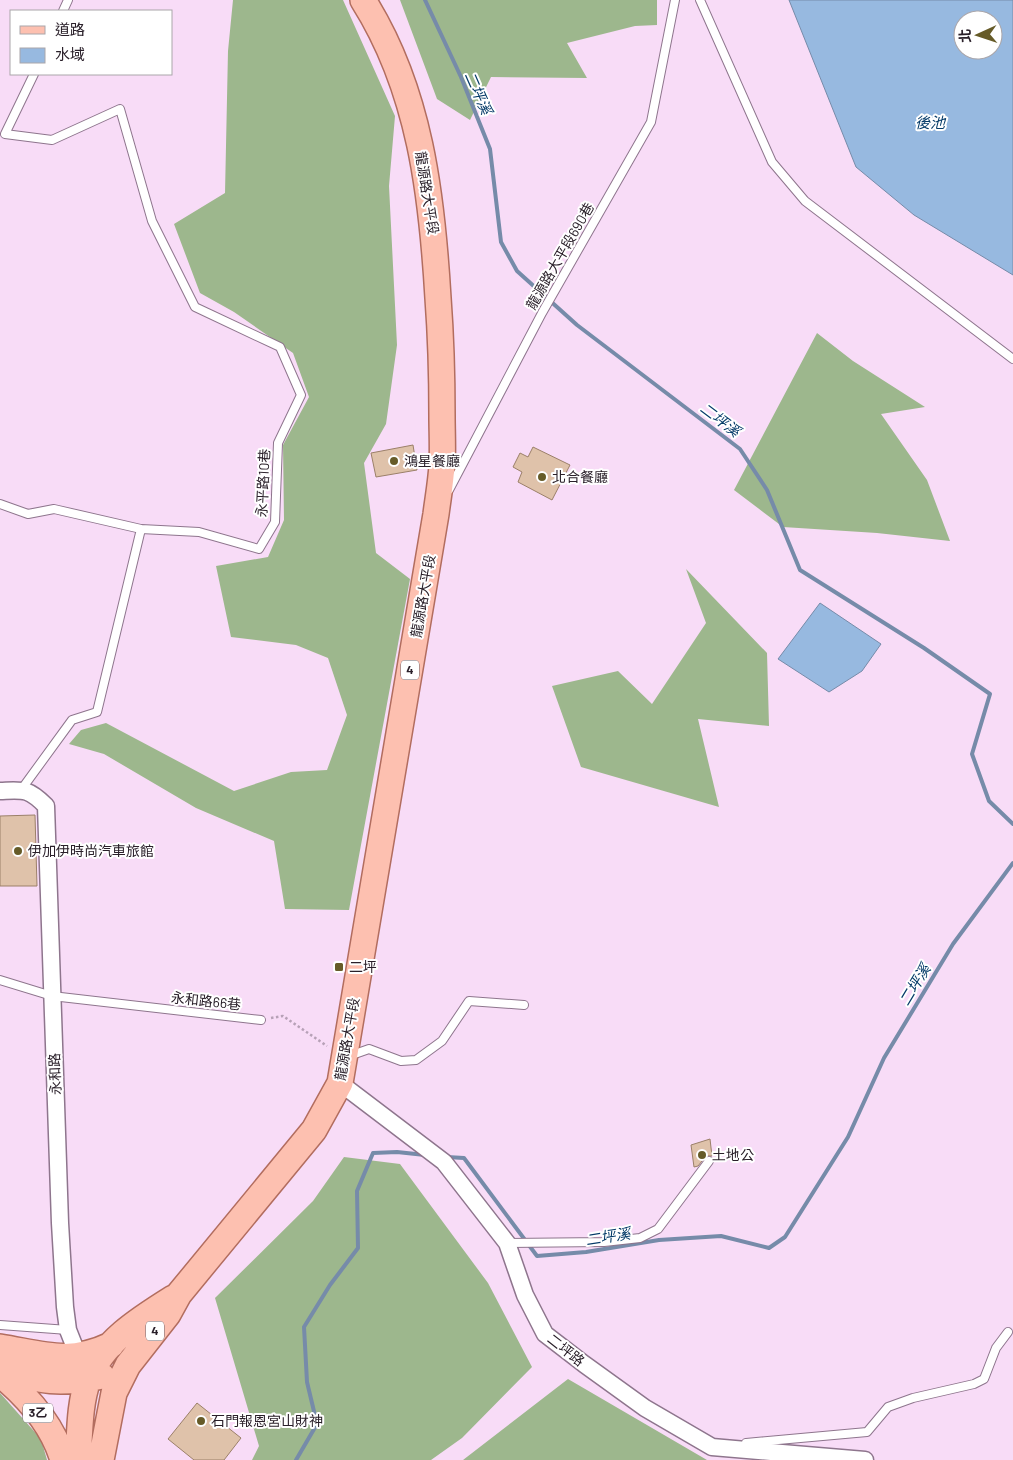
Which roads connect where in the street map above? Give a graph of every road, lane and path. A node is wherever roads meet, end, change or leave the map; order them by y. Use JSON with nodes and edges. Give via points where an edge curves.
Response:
{"nodes":[{"id":1,"x":363,"y":0,"type":"edge"},
{"id":2,"x":675,"y":0,"type":"edge"},
{"id":3,"x":700,"y":0,"type":"edge"},
{"id":4,"x":34,"y":75,"type":"edge"},
{"id":5,"x":6,"y":134,"type":"junction"},
{"id":6,"x":0,"y":141,"type":"edge"},
{"id":7,"x":1013,"y":359,"type":"edge"},
{"id":8,"x":0,"y":504,"type":"edge"},
{"id":9,"x":436,"y":514,"type":"junction"},
{"id":10,"x":141,"y":529,"type":"junction"},
{"id":11,"x":0,"y":792,"type":"edge"},
{"id":12,"x":27,"y":792,"type":"junction"},
{"id":13,"x":0,"y":980,"type":"edge"},
{"id":14,"x":52,"y":996,"type":"junction"},
{"id":15,"x":524,"y":1005,"type":"dead end"},
{"id":16,"x":261,"y":1020,"type":"joint"},
{"id":17,"x":344,"y":1058,"type":"junction"},
{"id":18,"x":340,"y":1084,"type":"junction"},
{"id":19,"x":709,"y":1161,"type":"dead end"},
{"id":20,"x":508,"y":1242,"type":"junction"},
{"id":21,"x":179,"y":1294,"type":"junction"},
{"id":22,"x":0,"y":1326,"type":"edge"},
{"id":23,"x":68,"y":1330,"type":"junction"},
{"id":24,"x":1008,"y":1332,"type":"dead end"},
{"id":25,"x":111,"y":1345,"type":"junction"},
{"id":26,"x":0,"y":1347,"type":"edge"},
{"id":27,"x":41,"y":1355,"type":"junction"},
{"id":28,"x":77,"y":1357,"type":"junction"},
{"id":29,"x":128,"y":1365,"type":"junction"},
{"id":30,"x":0,"y":1368,"type":"edge"},
{"id":31,"x":0,"y":1374,"type":"edge"},
{"id":32,"x":88,"y":1378,"type":"junction"},
{"id":33,"x":107,"y":1425,"type":"junction"},
{"id":34,"x":712,"y":1447,"type":"junction"},
{"id":35,"x":63,"y":1460,"type":"edge"},
{"id":36,"x":78,"y":1460,"type":"edge"},
{"id":37,"x":101,"y":1460,"type":"edge"},
{"id":38,"x":865,"y":1460,"type":"edge"}],
"edges":[{"from":1,"to":9,"type":"main road","name":"龍源路大平段","number":"4","via":[[379,26],[399,73],[417,128],[428,184],[442,352],[442,464]]},
{"from":2,"to":9,"type":"lane","name":"龍源路大平段690巷","via":[[651,122],[542,312]]},
{"from":3,"to":7,"type":"lane","via":[[772,162],[805,201]]},
{"from":4,"to":5,"type":"lane"},
{"from":5,"to":6,"type":"lane"},
{"from":5,"to":10,"type":"lane","name":"永平路10巷","via":[[52,140],[120,109],[152,221],[195,307],[280,347],[301,395],[278,443],[275,522],[259,549],[200,532]]},
{"from":8,"to":10,"type":"lane","via":[[28,514],[54,509]]},
{"from":9,"to":17,"type":"main road","name":"龍源路大平段","number":"4"},
{"from":10,"to":12,"type":"lane","via":[[97,712],[72,720]]},
{"from":11,"to":12,"type":"street"},
{"from":12,"to":14,"type":"street","name":"永和路","via":[[46,806]]},
{"from":13,"to":14,"type":"lane","name":"永和路66巷"},
{"from":14,"to":16,"type":"lane","name":"永和路66巷"},
{"from":14,"to":23,"type":"street","name":"永和路","via":[[60,1223]]},
{"from":15,"to":17,"type":"lane","via":[[469,1001],[442,1041],[416,1060],[401,1061],[369,1049]]},
{"from":16,"to":17,"type":"path","via":[[283,1016]]},
{"from":17,"to":18,"type":"main road","name":"龍源路大平段","number":"4"},
{"from":18,"to":20,"type":"street","name":"二坪路","via":[[444,1162]]},
{"from":18,"to":21,"type":"main road","name":"龍源路大平段","number":"4","via":[[314,1130]]},
{"from":19,"to":20,"type":"lane","via":[[658,1229],[640,1238],[604,1242]]},
{"from":20,"to":34,"type":"street","name":"二坪路","via":[[525,1296],[545,1334],[645,1408]]},
{"from":21,"to":25,"type":"main road","name":"龍源路大平段","number":"4","via":[[143,1317]]},
{"from":21,"to":29,"type":"main road","name":"龍源路大平段","number":"4","via":[[168,1314]]},
{"from":22,"to":23,"type":"lane"},
{"from":23,"to":28,"type":"street","name":"永和路"},
{"from":24,"to":34,"type":"lane","via":[[996,1348],[984,1380],[888,1407],[867,1432]]},
{"from":25,"to":28,"type":"main road","number":"4"},
{"from":25,"to":32,"type":"main road","name":"龍源路大平段","number":"4"},
{"from":26,"to":27,"type":"main road"},
{"from":27,"to":28,"type":"main road"},
{"from":27,"to":32,"type":"main road","via":[[66,1363]]},
{"from":28,"to":32,"type":"street","name":"永和路"},
{"from":29,"to":32,"type":"main road","name":"龍源路大平段","number":"4","via":[[106,1375]]},
{"from":29,"to":33,"type":"main road","name":"龍源路大平段","number":"4","via":[[114,1393]]},
{"from":30,"to":32,"type":"main road","via":[[46,1381]]},
{"from":31,"to":35,"type":"main road","number":"3乙","via":[[46,1423]]},
{"from":32,"to":33,"type":"main road","name":"龍源路大平段","via":[[100,1392],[106,1407]]},
{"from":32,"to":36,"type":"main road","name":"龍源路大平段","via":[[83,1397]]},
{"from":33,"to":37,"type":"main road","name":"龍源路大平段"},
{"from":34,"to":38,"type":"street","name":"二坪路"}]}
